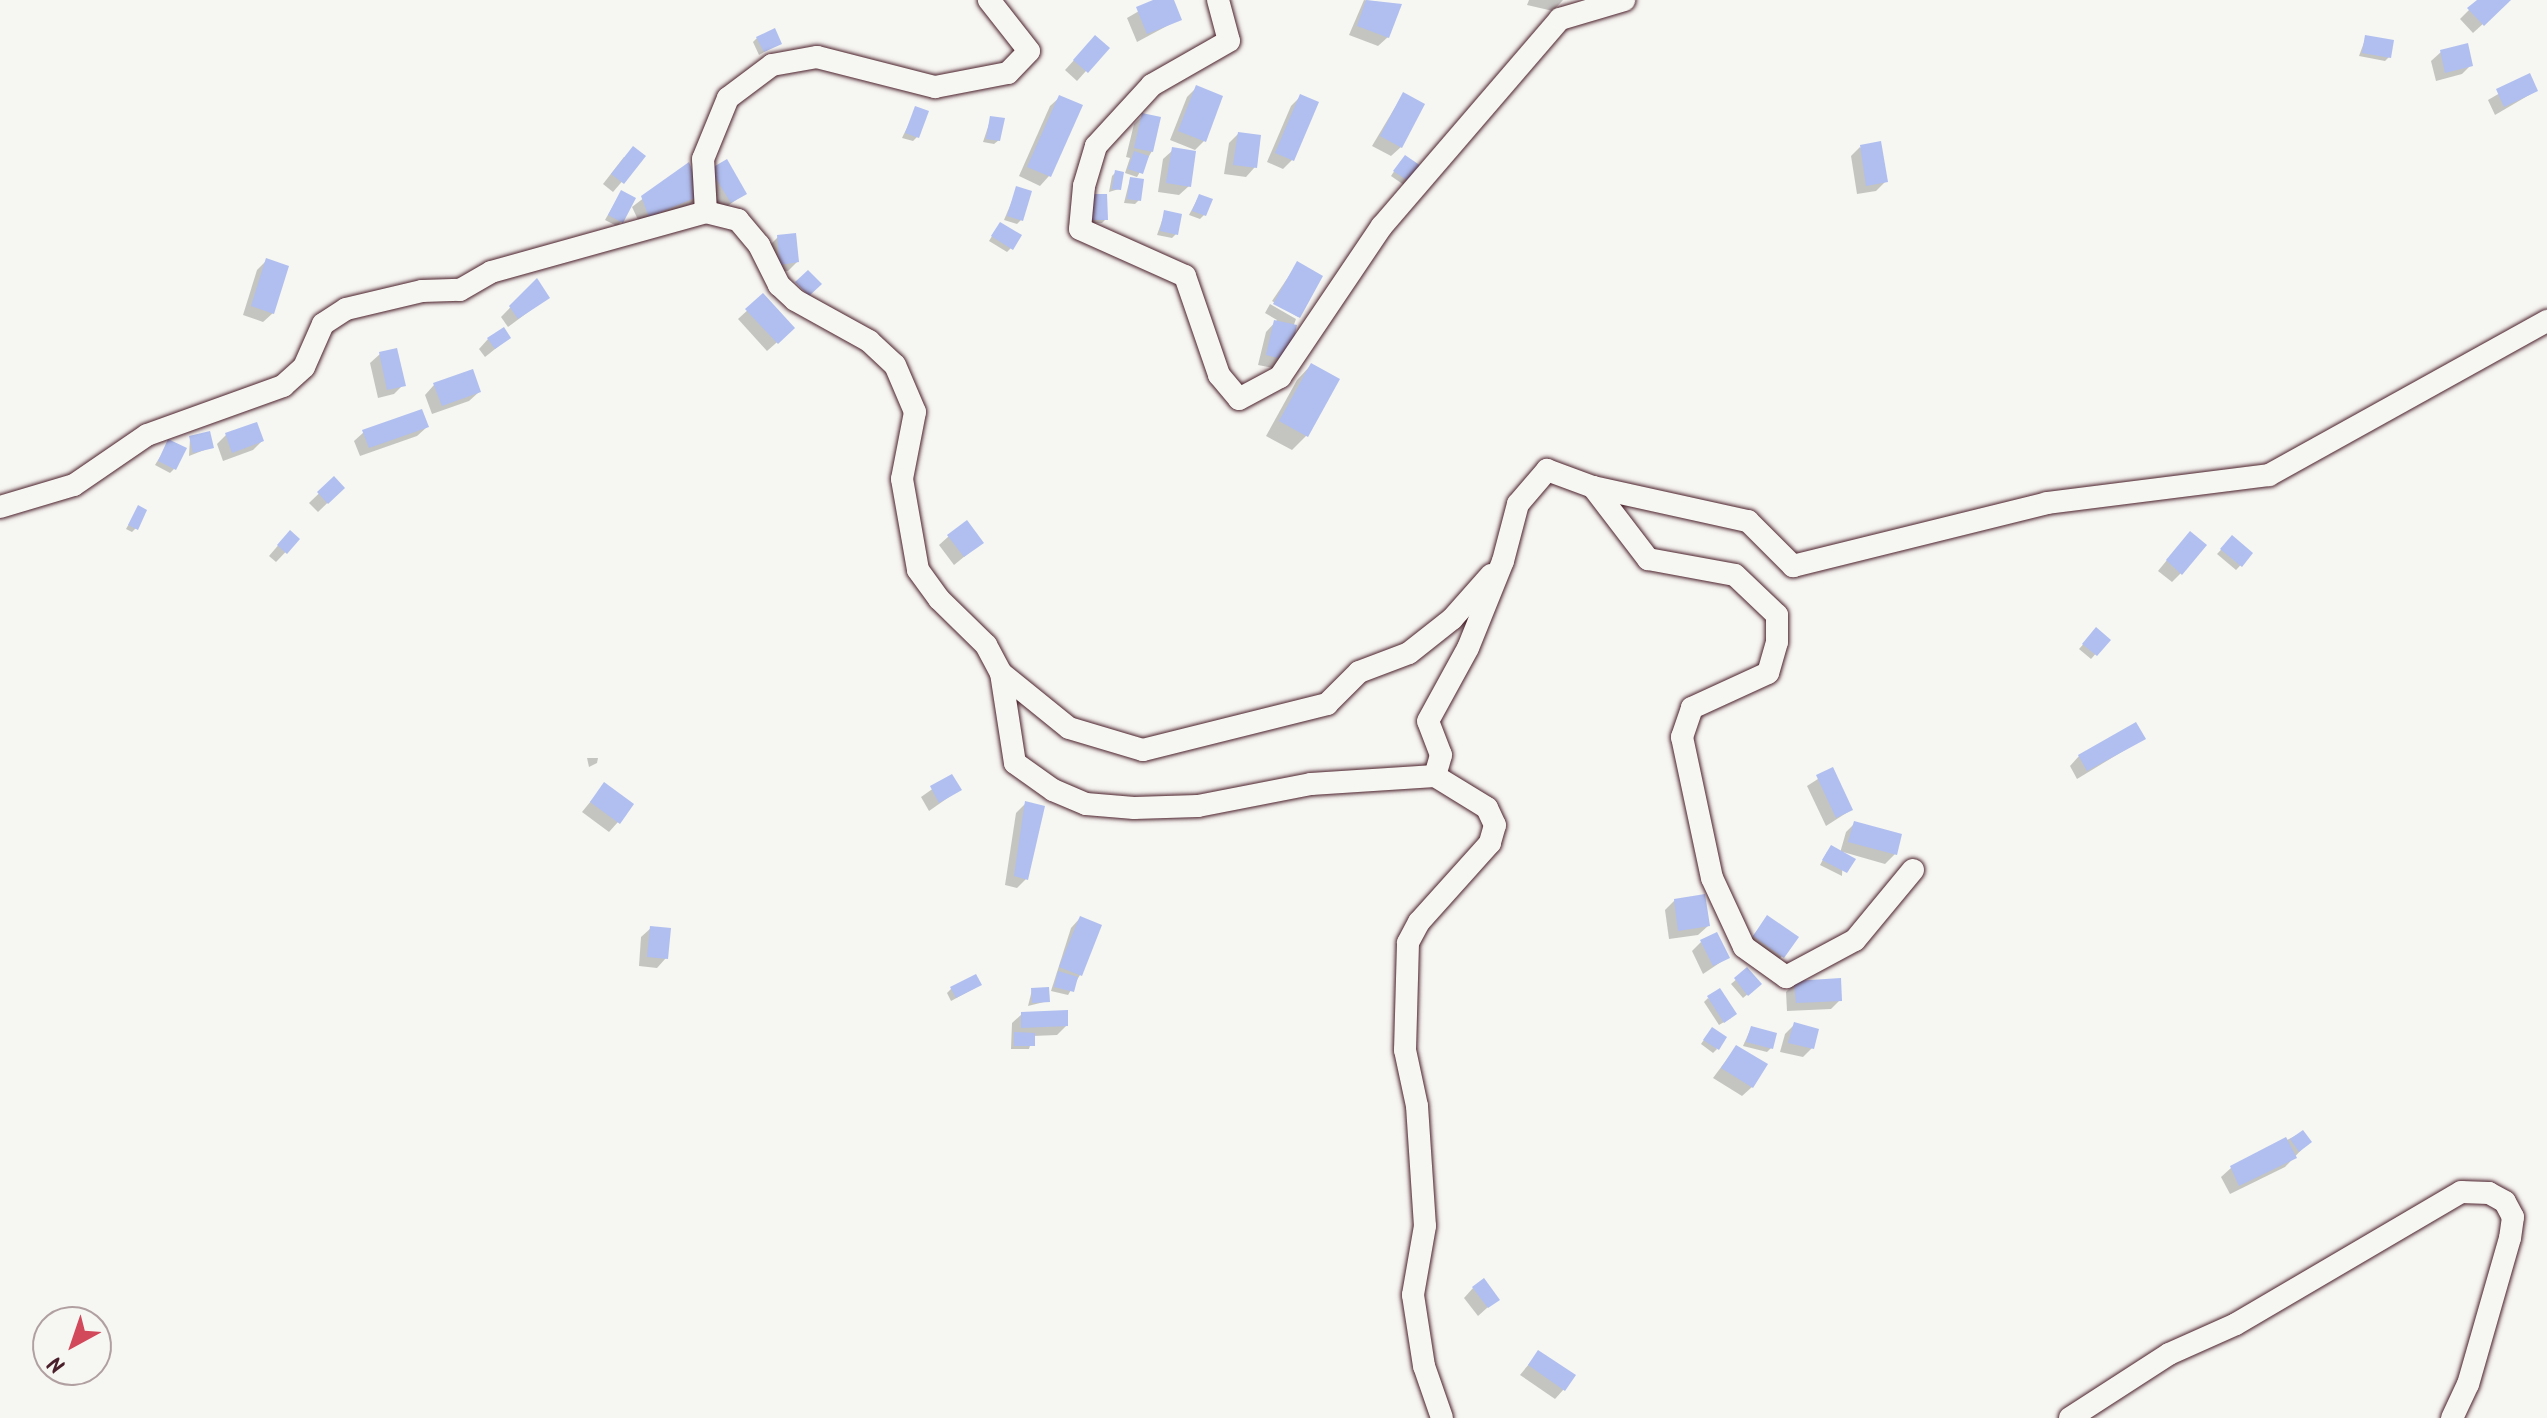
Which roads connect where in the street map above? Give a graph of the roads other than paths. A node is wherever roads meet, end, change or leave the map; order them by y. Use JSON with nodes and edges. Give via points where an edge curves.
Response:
{"nodes":[{"id":1,"x":989,"y":0,"type":"edge"},
{"id":2,"x":1218,"y":0,"type":"edge"},
{"id":3,"x":1624,"y":0,"type":"edge"},
{"id":4,"x":706,"y":212,"type":"junction"},
{"id":5,"x":2547,"y":321,"type":"edge"},
{"id":6,"x":1593,"y":487,"type":"junction"},
{"id":7,"x":0,"y":507,"type":"edge"},
{"id":8,"x":1503,"y":561,"type":"junction"},
{"id":9,"x":1001,"y":673,"type":"junction"},
{"id":10,"x":1435,"y":776,"type":"junction"},
{"id":11,"x":1913,"y":870,"type":"dead end"},
{"id":12,"x":1442,"y":1418,"type":"edge"},
{"id":13,"x":2070,"y":1418,"type":"edge"},
{"id":14,"x":2452,"y":1418,"type":"edge"}],
"edges":[{"from":1,"to":4,"type":"street","via":[[1029,51],[1008,73],[935,87],[817,57],[772,65],[728,98],[703,159]]},
{"from":2,"to":3,"type":"street","via":[[1229,41],[1152,85],[1096,146],[1084,186],[1080,229],[1185,276],[1219,375],[1239,399],[1280,377],[1382,226],[1560,19]]},
{"from":4,"to":7,"type":"street","via":[[491,272],[460,290],[422,291],[346,309],[323,324],[304,367],[283,386],[147,435],[74,485]]},
{"from":4,"to":9,"type":"street","via":[[738,220],[759,245],[779,285],[795,300],[869,341],[895,365],[915,412],[902,479],[918,570],[986,645]]},
{"from":5,"to":6,"type":"street","via":[[2269,475],[2047,503],[1793,566],[1748,521]]},
{"from":6,"to":8,"type":"street","via":[[1547,470],[1518,504]]},
{"from":6,"to":11,"type":"street","via":[[1648,559],[1735,575],[1777,615],[1777,642],[1768,673],[1692,708],[1682,737],[1712,878],[1744,947],[1786,977],[1855,940]]},
{"from":8,"to":9,"type":"street","via":[[1452,619],[1409,653],[1359,672],[1327,704],[1143,750],[1069,728]]},
{"from":8,"to":10,"type":"street","via":[[1468,648],[1428,721],[1441,755]]},
{"from":9,"to":10,"type":"street","via":[[1015,763],[1053,790],[1086,804],[1198,806],[1311,784]]},
{"from":10,"to":12,"type":"street","via":[[1471,794],[1487,808],[1495,825],[1480,860],[1419,922],[1408,943],[1405,1050],[1417,1106],[1425,1226],[1413,1295],[1424,1366]]},
{"from":13,"to":14,"type":"street","via":[[2169,1354],[2236,1324],[2461,1192],[2489,1193],[2505,1202],[2513,1217],[2510,1238],[2472,1371]]}]}
